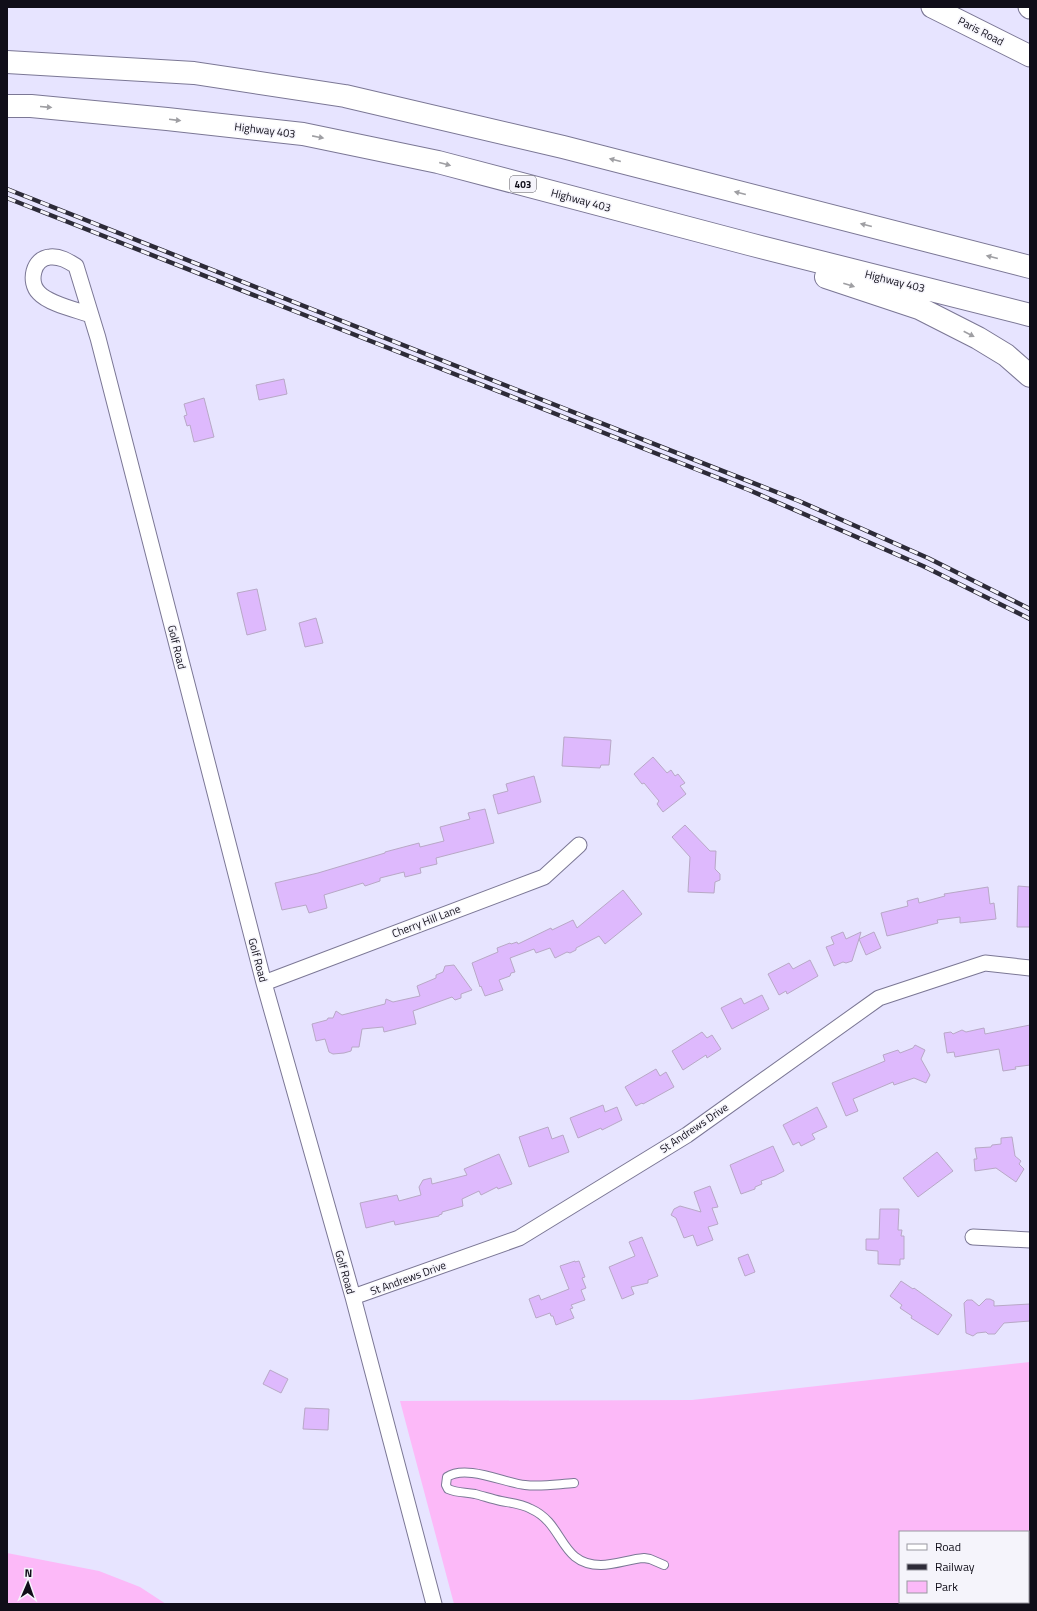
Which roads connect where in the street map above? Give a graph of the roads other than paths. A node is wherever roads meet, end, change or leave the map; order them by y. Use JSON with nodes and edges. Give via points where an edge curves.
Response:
{"nodes":[{"id":1,"x":932,"y":7,"type":"edge"},
{"id":2,"x":1030,"y":56,"type":"edge"},
{"id":3,"x":7,"y":62,"type":"edge"},
{"id":4,"x":7,"y":106,"type":"edge"},
{"id":5,"x":749,"y":244,"type":"junction"},
{"id":6,"x":1030,"y":267,"type":"edge"},
{"id":7,"x":91,"y":314,"type":"dead end"},
{"id":8,"x":1030,"y":315,"type":"edge"},
{"id":9,"x":1030,"y":376,"type":"edge"},
{"id":10,"x":579,"y":845,"type":"dead end"},
{"id":11,"x":1030,"y":968,"type":"edge"},
{"id":12,"x":264,"y":982,"type":"junction"},
{"id":13,"x":973,"y":1237,"type":"dead end"},
{"id":14,"x":1030,"y":1240,"type":"edge"},
{"id":15,"x":353,"y":1298,"type":"junction"},
{"id":16,"x":574,"y":1483,"type":"dead end"},
{"id":17,"x":664,"y":1566,"type":"dead end"},
{"id":18,"x":434,"y":1604,"type":"edge"}],
"edges":[{"from":1,"to":2,"type":"main road","name":"Paris Road"},
{"from":6,"to":3,"type":"highway","one_way":true,"via":[[563,147],[345,96],[194,73]]},
{"from":4,"to":5,"type":"highway","name":"Highway 403","number":"403","one_way":true,"via":[[167,118],[302,134],[438,162]]},
{"from":5,"to":8,"type":"highway","name":"Highway 403","number":"403"},
{"from":5,"to":9,"type":"highway","one_way":true,"via":[[776,261],[919,308],[1006,355]]},
{"from":7,"to":12,"type":"street","name":"Golf Road"},
{"from":10,"to":12,"type":"street","name":"Cherry Hill Lane","via":[[544,877]]},
{"from":11,"to":15,"type":"street","name":"St Andrews Drive","via":[[985,962],[879,998],[687,1135],[518,1238]]},
{"from":12,"to":15,"type":"street","name":"Golf Road"},
{"from":13,"to":14,"type":"street"},
{"from":15,"to":18,"type":"street","name":"Golf Road"},
{"from":16,"to":17,"type":"lane","via":[[524,1485],[486,1475],[460,1473],[451,1474],[446,1486],[448,1490],[456,1493],[475,1494],[538,1512],[553,1525],[568,1550],[579,1560],[602,1565],[644,1558]]}]}
